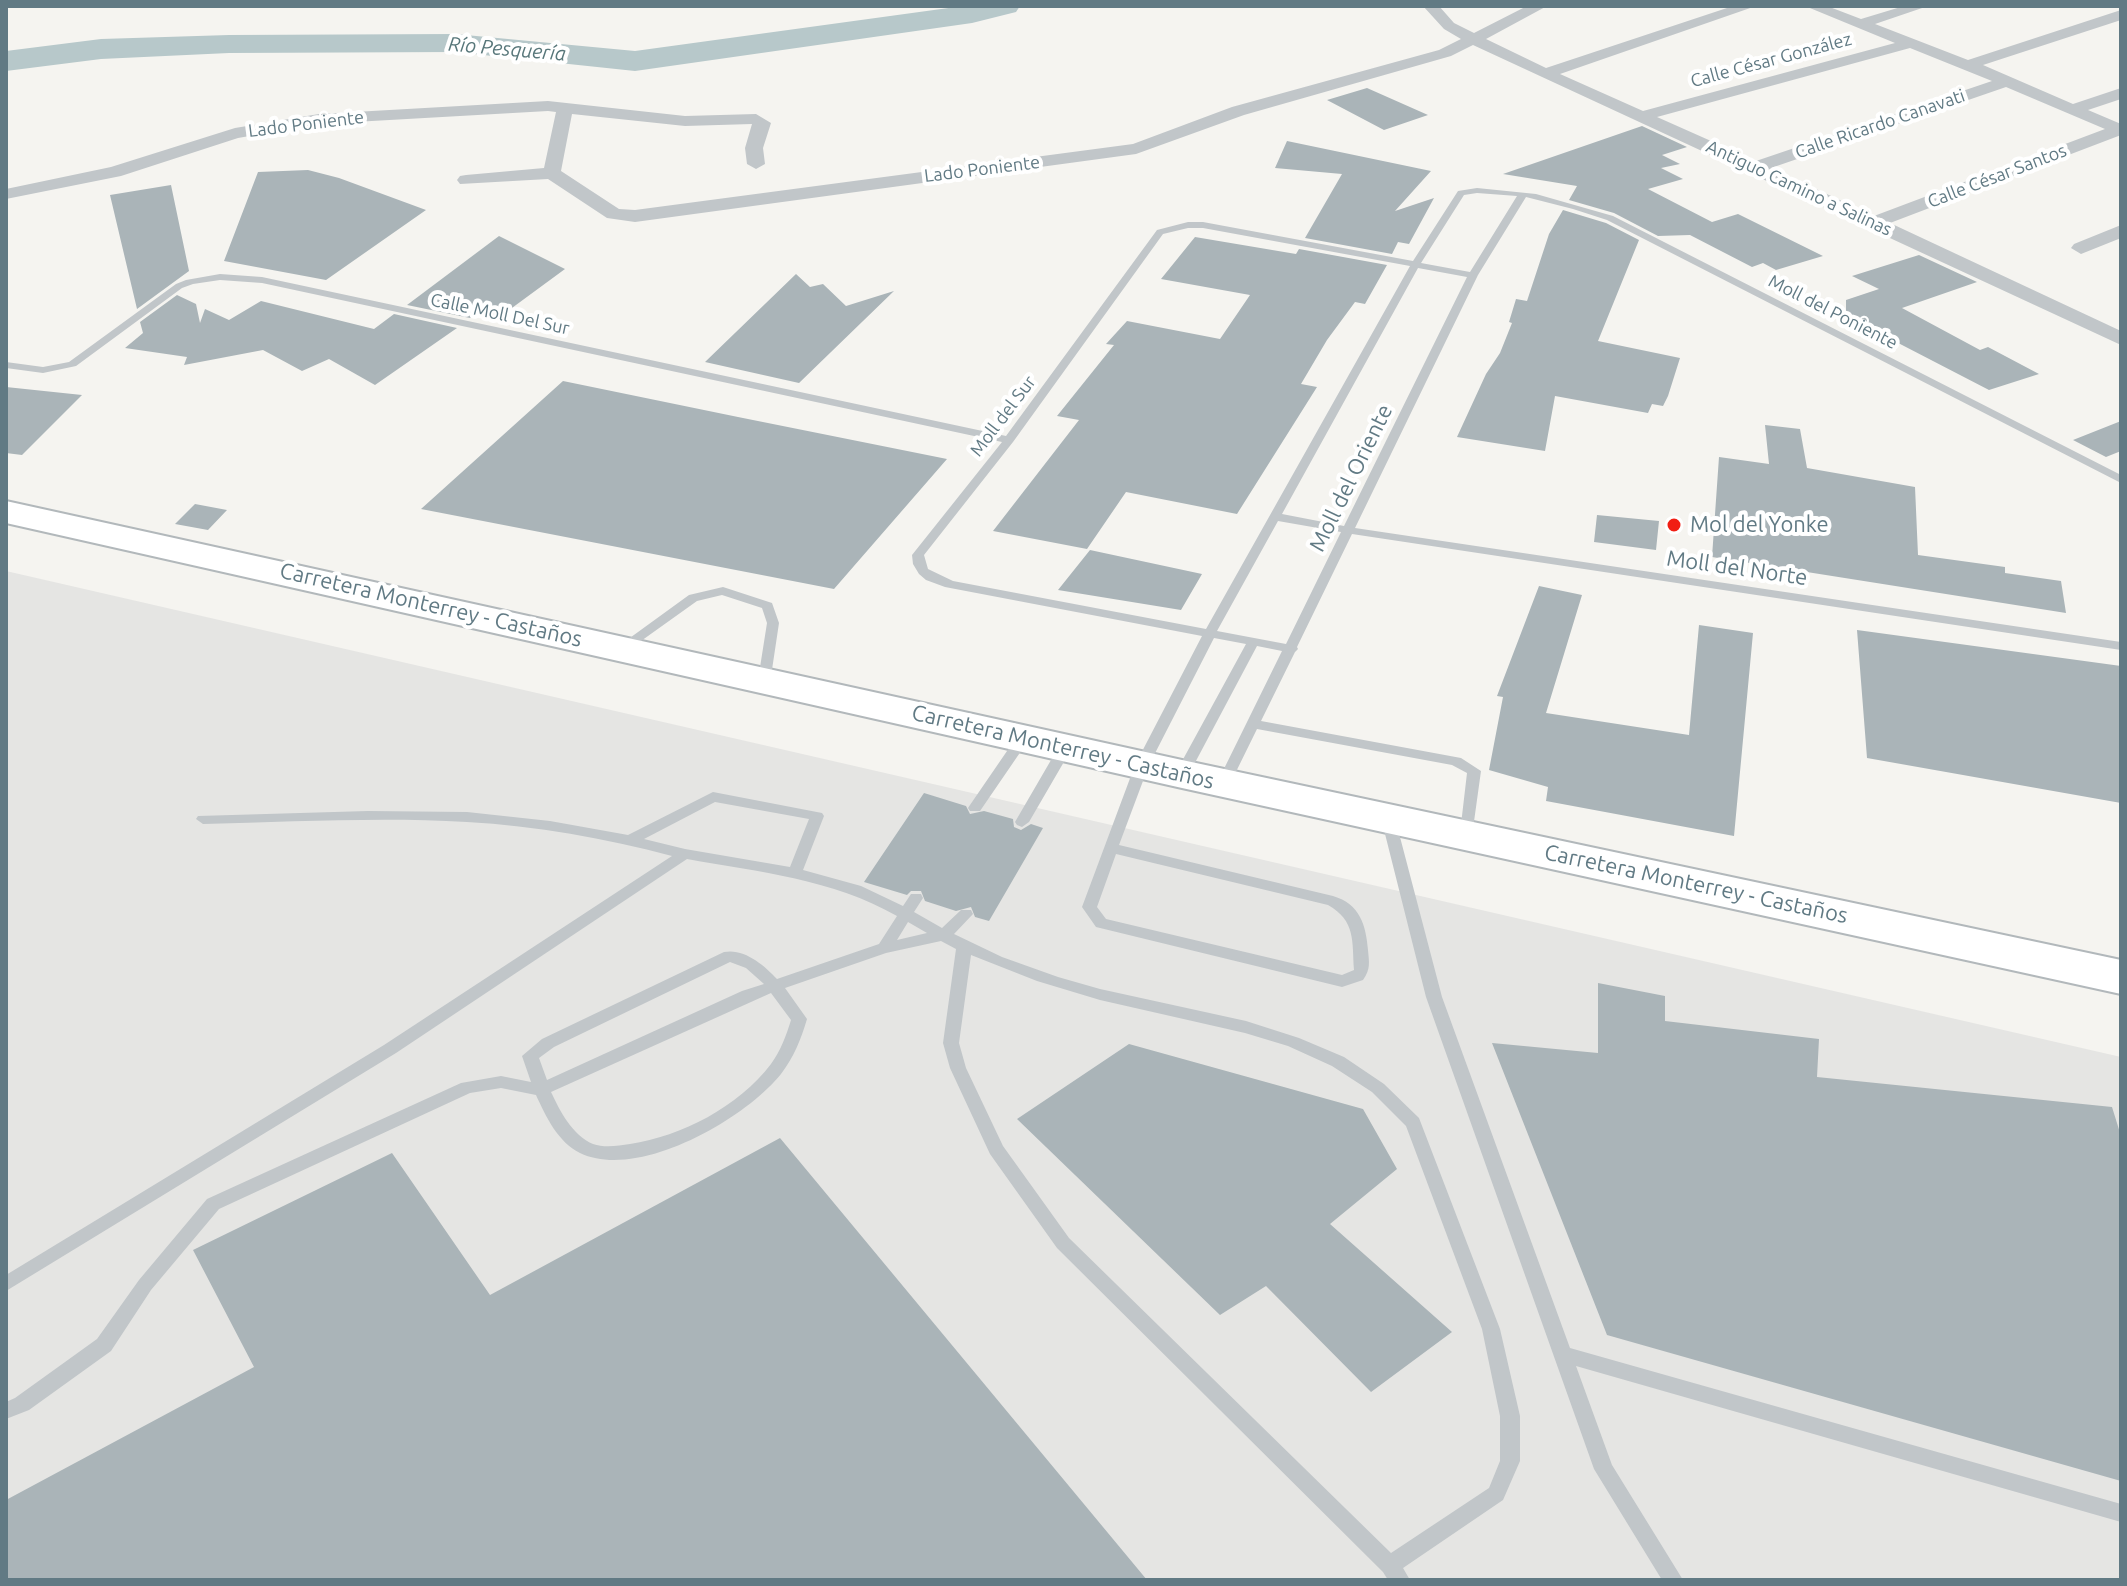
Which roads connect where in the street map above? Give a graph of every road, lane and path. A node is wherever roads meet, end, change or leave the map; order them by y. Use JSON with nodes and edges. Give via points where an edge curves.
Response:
{"nodes":[{"id":1,"x":1431,"y":6,"type":"edge"},
{"id":2,"x":1539,"y":6,"type":"edge"},
{"id":3,"x":1748,"y":6,"type":"edge"},
{"id":4,"x":1813,"y":6,"type":"edge"},
{"id":5,"x":1920,"y":6,"type":"edge"},
{"id":6,"x":2115,"y":6,"type":"edge"},
{"id":7,"x":2121,"y":8,"type":"edge"},
{"id":8,"x":2121,"y":15,"type":"edge"},
{"id":9,"x":1860,"y":24,"type":"junction"},
{"id":10,"x":1476,"y":40,"type":"junction"},
{"id":11,"x":1911,"y":43,"type":"junction"},
{"id":12,"x":1968,"y":65,"type":"junction"},
{"id":13,"x":1546,"y":73,"type":"junction"},
{"id":14,"x":2006,"y":82,"type":"junction"},
{"id":15,"x":2121,"y":93,"type":"edge"},
{"id":16,"x":565,"y":108,"type":"junction"},
{"id":17,"x":2071,"y":110,"type":"junction"},
{"id":18,"x":1642,"y":116,"type":"junction"},
{"id":19,"x":2121,"y":130,"type":"edge"},
{"id":20,"x":756,"y":164,"type":"dead end"},
{"id":21,"x":1755,"y":167,"type":"junction"},
{"id":22,"x":552,"y":173,"type":"junction"},
{"id":23,"x":466,"y":180,"type":"dead end"},
{"id":24,"x":6,"y":194,"type":"edge"},
{"id":25,"x":1522,"y":196,"type":"junction"},
{"id":26,"x":1873,"y":223,"type":"junction"},
{"id":27,"x":2121,"y":231,"type":"edge"},
{"id":28,"x":2081,"y":248,"type":"dead end"},
{"id":29,"x":1415,"y":265,"type":"junction"},
{"id":30,"x":1473,"y":275,"type":"junction"},
{"id":31,"x":2121,"y":339,"type":"edge"},
{"id":32,"x":6,"y":365,"type":"edge"},
{"id":33,"x":1009,"y":440,"type":"junction"},
{"id":34,"x":2121,"y":480,"type":"edge"},
{"id":35,"x":6,"y":512,"type":"edge"},
{"id":36,"x":1277,"y":517,"type":"junction"},
{"id":37,"x":1347,"y":530,"type":"junction"},
{"id":38,"x":1210,"y":633,"type":"junction"},
{"id":39,"x":1254,"y":641,"type":"junction"},
{"id":40,"x":2121,"y":646,"type":"edge"},
{"id":41,"x":622,"y":648,"type":"junction"},
{"id":42,"x":1292,"y":649,"type":"junction"},
{"id":43,"x":765,"y":680,"type":"junction"},
{"id":44,"x":1252,"y":724,"type":"junction"},
{"id":45,"x":1023,"y":738,"type":"junction"},
{"id":46,"x":1065,"y":748,"type":"junction"},
{"id":47,"x":1162,"y":769,"type":"junction"},
{"id":48,"x":1224,"y":783,"type":"junction"},
{"id":49,"x":975,"y":808,"type":"dead end"},
{"id":50,"x":1388,"y":817,"type":"junction"},
{"id":51,"x":203,"y":819,"type":"dead end"},
{"id":52,"x":1022,"y":822,"type":"dead end"},
{"id":53,"x":1467,"y":833,"type":"junction"},
{"id":54,"x":631,"y":840,"type":"junction"},
{"id":55,"x":1111,"y":848,"type":"junction"},
{"id":56,"x":685,"y":854,"type":"junction"},
{"id":57,"x":794,"y":874,"type":"junction"},
{"id":58,"x":911,"y":905,"type":"junction"},
{"id":59,"x":966,"y":914,"type":"dead end"},
{"id":60,"x":944,"y":935,"type":"junction"},
{"id":61,"x":964,"y":947,"type":"junction"},
{"id":62,"x":884,"y":948,"type":"junction"},
{"id":63,"x":2121,"y":977,"type":"edge"},
{"id":64,"x":776,"y":986,"type":"junction"},
{"id":65,"x":541,"y":1090,"type":"junction"},
{"id":66,"x":6,"y":1284,"type":"edge"},
{"id":67,"x":1562,"y":1354,"type":"junction"},
{"id":68,"x":6,"y":1411,"type":"edge"},
{"id":69,"x":2121,"y":1513,"type":"edge"},
{"id":70,"x":1395,"y":1572,"type":"edge"},
{"id":71,"x":1673,"y":1580,"type":"edge"}],
"edges":[{"from":1,"to":10,"type":"street","name":"Antiguo Camino a Salinas","via":[[1449,26]]},
{"from":2,"to":10,"type":"street"},
{"from":3,"to":13,"type":"street"},
{"from":4,"to":9,"type":"street"},
{"from":5,"to":9,"type":"street","name":"Calle César González"},
{"from":6,"to":7,"type":"street"},
{"from":8,"to":12,"type":"street"},
{"from":9,"to":11,"type":"street"},
{"from":10,"to":13,"type":"street","name":"Antiguo Camino a Salinas"},
{"from":10,"to":22,"type":"street","name":"Lado Poniente","via":[[1417,63],[1238,111],[1114,153],[629,217],[614,214]]},
{"from":11,"to":12,"type":"street"},
{"from":11,"to":18,"type":"street","name":"Calle César González"},
{"from":12,"to":14,"type":"street"},
{"from":13,"to":18,"type":"street","name":"Antiguo Camino a Salinas"},
{"from":14,"to":17,"type":"street"},
{"from":14,"to":21,"type":"street","name":"Calle Ricardo Canavati"},
{"from":15,"to":17,"type":"street"},
{"from":16,"to":20,"type":"street","name":"Lado Poniente","via":[[685,121],[756,119],[762,123],[754,148]]},
{"from":16,"to":22,"type":"street"},
{"from":16,"to":24,"type":"street","name":"Lado Poniente","via":[[286,123],[221,137],[115,172]]},
{"from":17,"to":19,"type":"street"},
{"from":18,"to":21,"type":"street","name":"Antiguo Camino a Salinas"},
{"from":19,"to":26,"type":"street","name":"Calle César Santos"},
{"from":21,"to":26,"type":"street","name":"Antiguo Camino a Salinas"},
{"from":22,"to":23,"type":"street"},
{"from":25,"to":29,"type":"lane","name":"Moll del Poniente","via":[[1461,193]]},
{"from":25,"to":30,"type":"lane","name":"Moll del Oriente"},
{"from":25,"to":34,"type":"lane","name":"Moll del Poniente","via":[[1574,204],[1645,233]]},
{"from":26,"to":31,"type":"street","name":"Antiguo Camino a Salinas"},
{"from":27,"to":28,"type":"street"},
{"from":29,"to":30,"type":"lane","name":"Moll del Sur"},
{"from":29,"to":33,"type":"lane","name":"Moll del Sur","via":[[1203,225],[1160,232]]},
{"from":29,"to":36,"type":"lane"},
{"from":30,"to":37,"type":"lane","name":"Moll del Oriente"},
{"from":32,"to":33,"type":"lane","name":"Calle Moll Del Sur","via":[[43,370],[72,364],[179,286],[227,276]]},
{"from":33,"to":38,"type":"lane","name":"Moll del Sur","via":[[918,555],[921,572],[979,591]]},
{"from":35,"to":41,"type":"main road","name":"Carretera Monterrey - Castaños"},
{"from":36,"to":37,"type":"lane","name":"Moll del Norte"},
{"from":36,"to":38,"type":"lane"},
{"from":37,"to":40,"type":"lane","name":"Moll del Norte"},
{"from":37,"to":42,"type":"lane","name":"Moll del Oriente"},
{"from":38,"to":39,"type":"lane","name":"Moll del Sur"},
{"from":38,"to":47,"type":"lane"},
{"from":39,"to":42,"type":"lane","name":"Moll del Sur"},
{"from":39,"to":47,"type":"lane"},
{"from":41,"to":43,"type":"main road","name":"Carretera Monterrey - Castaños"},
{"from":41,"to":43,"type":"lane","via":[[693,598],[723,591],[768,606],[773,623]]},
{"from":42,"to":44,"type":"lane","name":"Moll del Oriente"},
{"from":43,"to":45,"type":"main road","name":"Carretera Monterrey - Castaños"},
{"from":44,"to":48,"type":"lane","name":"Moll del Oriente"},
{"from":44,"to":53,"type":"lane","via":[[1456,761],[1474,771]]},
{"from":45,"to":46,"type":"main road","name":"Carretera Monterrey - Castaños"},
{"from":45,"to":49,"type":"lane"},
{"from":46,"to":47,"type":"main road","name":"Carretera Monterrey - Castaños"},
{"from":46,"to":52,"type":"lane"},
{"from":47,"to":48,"type":"main road","name":"Carretera Monterrey - Castaños"},
{"from":47,"to":55,"type":"lane"},
{"from":48,"to":50,"type":"main road","name":"Carretera Monterrey - Castaños"},
{"from":50,"to":53,"type":"main road","name":"Carretera Monterrey - Castaños"},
{"from":50,"to":67,"type":"lane","via":[[1434,997]]},
{"from":51,"to":54,"type":"lane","via":[[469,817]]},
{"from":53,"to":63,"type":"main road","name":"Carretera Monterrey - Castaños"},
{"from":54,"to":56,"type":"lane"},
{"from":54,"to":57,"type":"lane","via":[[713,797],[817,816]]},
{"from":55,"to":55,"type":"lane","via":[[1089,907],[1101,923],[1342,981],[1362,970],[1359,927],[1333,901]]},
{"from":56,"to":57,"type":"lane"},
{"from":56,"to":66,"type":"lane","via":[[390,1049]]},
{"from":57,"to":58,"type":"lane"},
{"from":58,"to":60,"type":"lane"},
{"from":58,"to":62,"type":"lane"},
{"from":59,"to":60,"type":"lane"},
{"from":60,"to":61,"type":"lane"},
{"from":60,"to":62,"type":"lane"},
{"from":61,"to":70,"type":"lane","via":[[951,1043],[996,1149],[1063,1243]]},
{"from":61,"to":70,"type":"lane","via":[[1056,982],[1259,1032],[1329,1057],[1371,1080],[1413,1123],[1491,1329],[1510,1416],[1510,1461],[1496,1494]]},
{"from":62,"to":64,"type":"lane"},
{"from":64,"to":65,"type":"lane","via":[[715,1008]]},
{"from":64,"to":65,"type":"lane","via":[[742,958],[729,956],[548,1043],[530,1056]]},
{"from":64,"to":65,"type":"lane","via":[[799,1019],[798,1031],[780,1059],[747,1099],[669,1144],[602,1153],[583,1147],[568,1134]]},
{"from":65,"to":68,"type":"lane","via":[[501,1082],[467,1087],[213,1204],[145,1285],[104,1345]]},
{"from":67,"to":69,"type":"lane"},
{"from":67,"to":71,"type":"lane","via":[[1604,1469]]}]}
